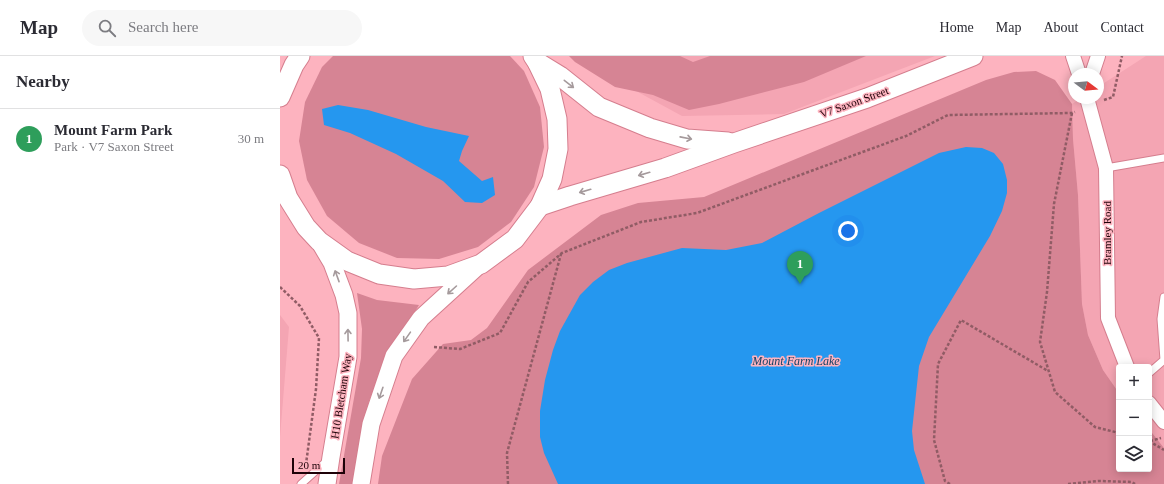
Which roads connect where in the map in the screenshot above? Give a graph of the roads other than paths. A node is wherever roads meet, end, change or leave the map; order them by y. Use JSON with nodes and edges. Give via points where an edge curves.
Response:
{"nodes":[{"id":1,"x":972,"y":56,"type":"edge"},
{"id":2,"x":1073,"y":56,"type":"edge"},
{"id":3,"x":1098,"y":56,"type":"edge"},
{"id":4,"x":535,"y":59,"type":"edge"},
{"id":5,"x":291,"y":65,"type":"edge"},
{"id":6,"x":1077,"y":68,"type":"edge"},
{"id":7,"x":1094,"y":68,"type":"edge"},
{"id":8,"x":280,"y":97,"type":"edge"},
{"id":9,"x":1089,"y":104,"type":"edge"},
{"id":10,"x":734,"y":142,"type":"junction"},
{"id":11,"x":1164,"y":158,"type":"edge"},
{"id":12,"x":1106,"y":168,"type":"junction"},
{"id":13,"x":280,"y":175,"type":"edge"},
{"id":14,"x":280,"y":203,"type":"edge"},
{"id":15,"x":540,"y":206,"type":"junction"},
{"id":16,"x":312,"y":234,"type":"junction"},
{"id":17,"x":481,"y":264,"type":"junction"},
{"id":18,"x":1164,"y":297,"type":"edge"},
{"id":19,"x":1126,"y":364,"type":"edge"},
{"id":20,"x":1152,"y":370,"type":"edge"},
{"id":21,"x":1152,"y":407,"type":"edge"},
{"id":22,"x":1164,"y":422,"type":"edge"},
{"id":23,"x":331,"y":457,"type":"junction"},
{"id":24,"x":302,"y":483,"type":"edge"},
{"id":25,"x":327,"y":484,"type":"edge"},
{"id":26,"x":361,"y":484,"type":"edge"}],
"edges":[{"from":1,"to":10,"type":"main road","name":"V7 Saxon Street","via":[[867,98]]},
{"from":2,"to":6,"type":"street"},
{"from":3,"to":7,"type":"street"},
{"from":4,"to":10,"type":"main road","name":"V7 Saxon Street","one_way":true,"via":[[599,107],[650,128],[687,139]]},
{"from":4,"to":15,"type":"main road","via":[[550,89],[557,118],[558,149],[554,171]]},
{"from":5,"to":8,"type":"main road"},
{"from":9,"to":12,"type":"street","name":"Bramley Road"},
{"from":10,"to":15,"type":"main road","name":"V7 Saxon Street","one_way":true,"via":[[664,168]]},
{"from":11,"to":12,"type":"lane"},
{"from":12,"to":19,"type":"street","name":"Bramley Road","via":[[1108,318]]},
{"from":13,"to":16,"type":"main road","via":[[288,198]]},
{"from":14,"to":16,"type":"main road"},
{"from":15,"to":17,"type":"main road","via":[[515,240]]},
{"from":16,"to":17,"type":"main road","via":[[347,261],[379,274],[414,279],[448,276]]},
{"from":23,"to":16,"type":"street","name":"H10 Bletcham Way","one_way":true,"via":[[348,357],[348,313],[332,263]]},
{"from":17,"to":26,"type":"street","one_way":true,"via":[[420,318],[394,356],[371,424]]},
{"from":18,"to":20,"type":"lane","via":[[1161,319],[1164,360]]},
{"from":21,"to":22,"type":"street"},
{"from":23,"to":24,"type":"lane"},
{"from":23,"to":25,"type":"street","name":"H10 Bletcham Way"}]}
